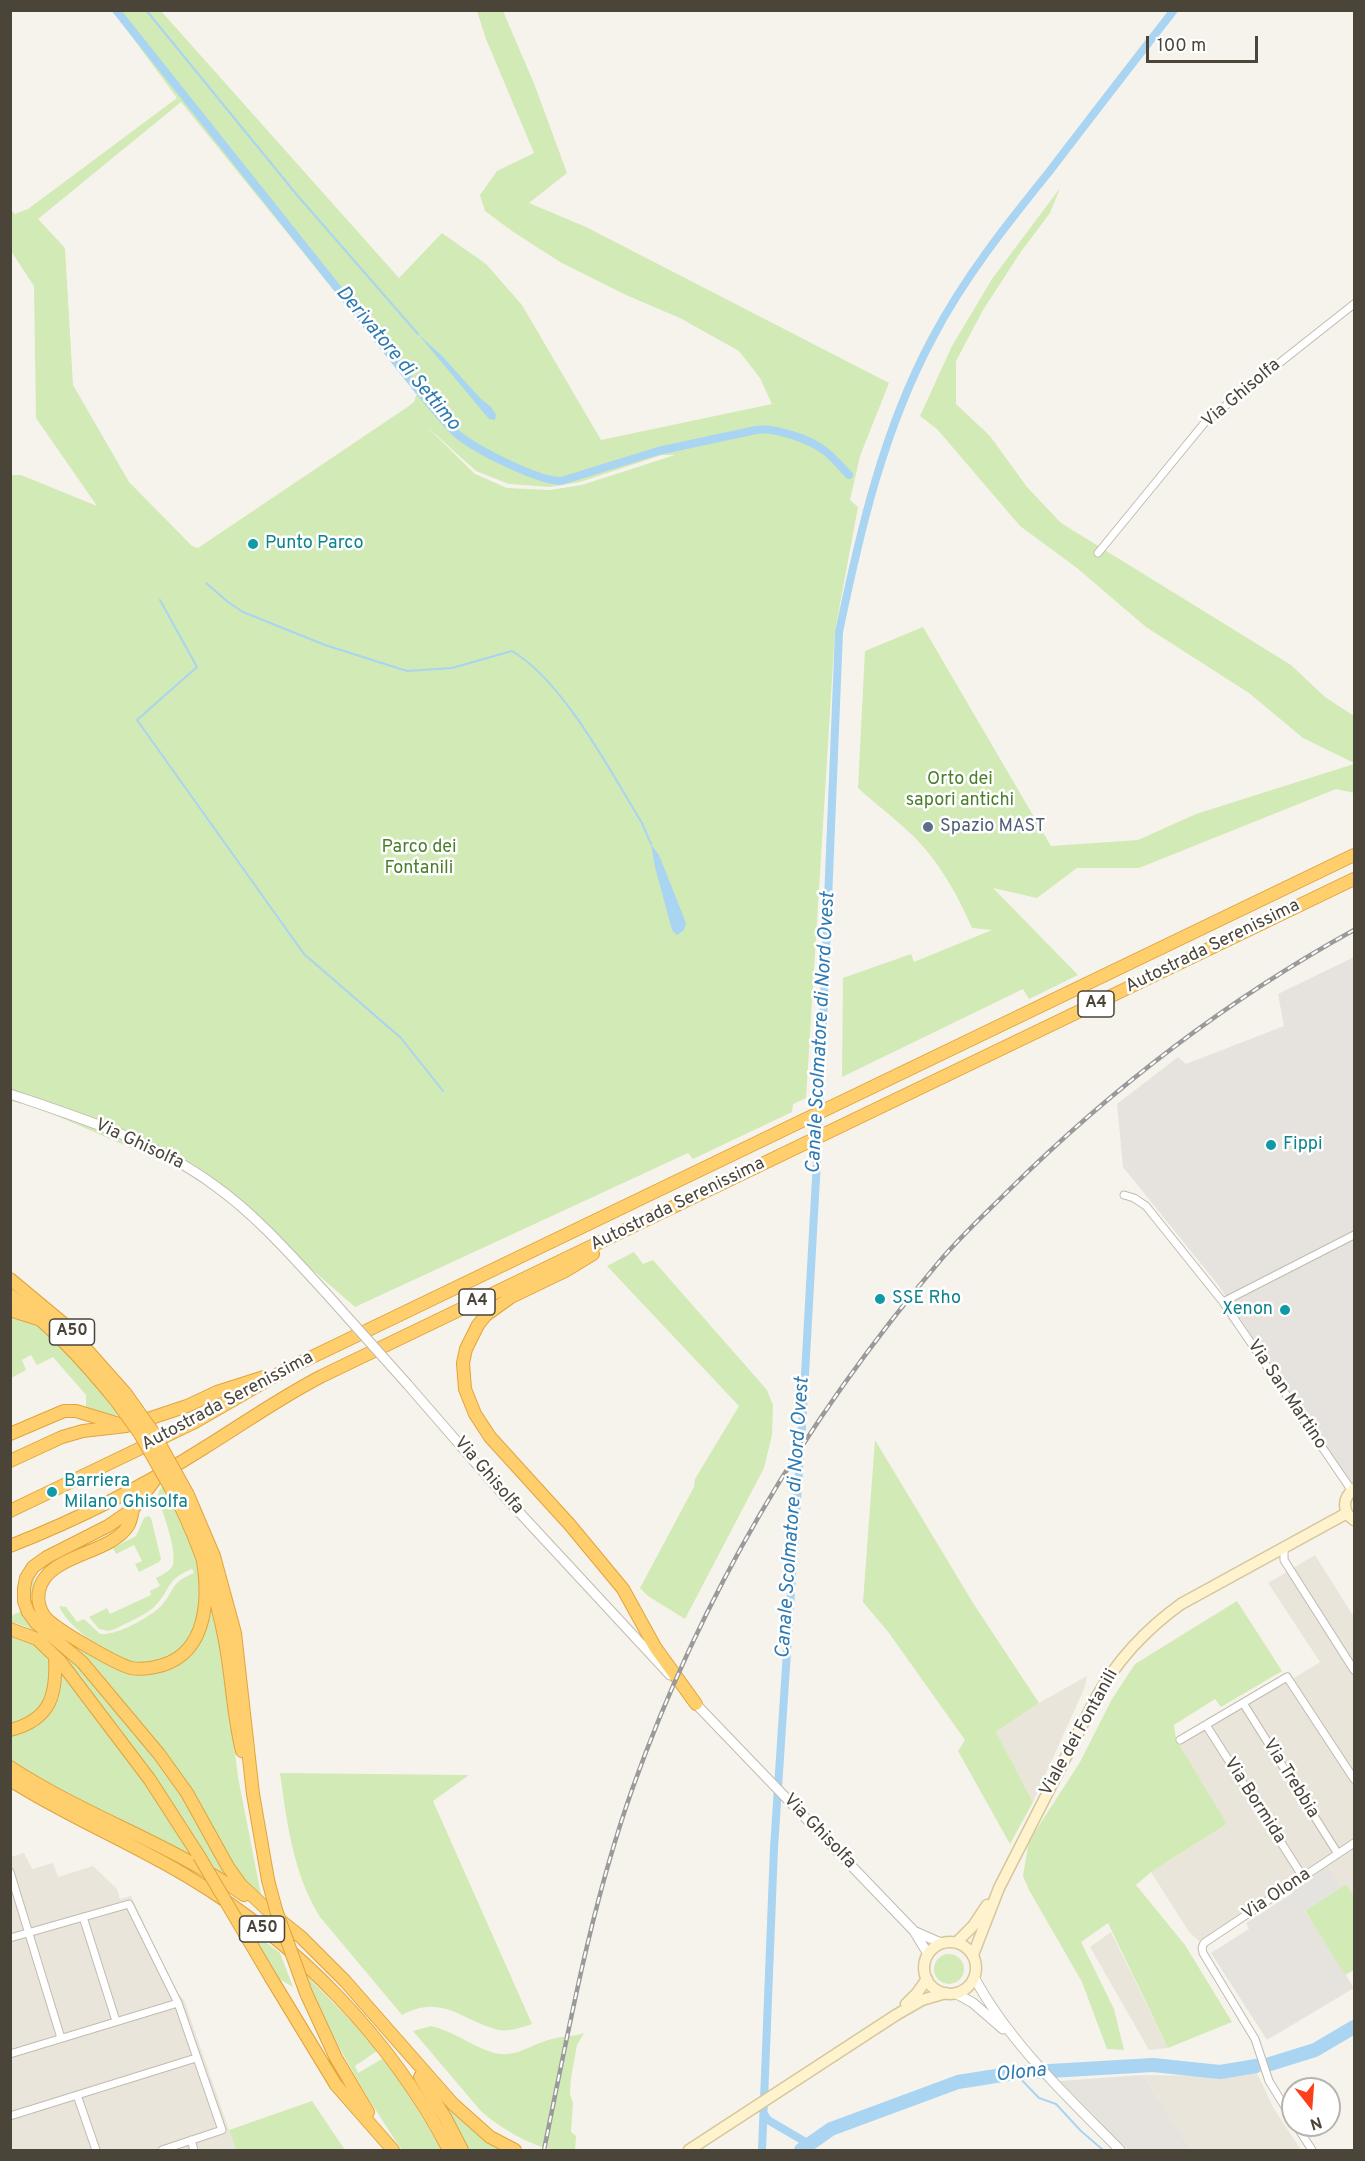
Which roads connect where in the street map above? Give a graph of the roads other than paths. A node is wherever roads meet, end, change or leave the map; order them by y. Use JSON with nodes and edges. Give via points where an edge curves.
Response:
{"nodes":[{"id":1,"x":1354,"y":304,"type":"edge"},
{"id":2,"x":1098,"y":554,"type":"dead end"},
{"id":3,"x":1354,"y":855,"type":"edge"},
{"id":4,"x":1354,"y":879,"type":"edge"},
{"id":5,"x":10,"y":1094,"type":"edge"},
{"id":6,"x":1124,"y":1195,"type":"dead end"},
{"id":7,"x":662,"y":1214,"type":"junction"},
{"id":8,"x":1354,"y":1235,"type":"edge"},
{"id":9,"x":10,"y":1279,"type":"edge"},
{"id":10,"x":10,"y":1294,"type":"edge"},
{"id":11,"x":1223,"y":1302,"type":"junction"},
{"id":12,"x":10,"y":1310,"type":"edge"},
{"id":13,"x":44,"y":1321,"type":"junction"},
{"id":14,"x":285,"y":1370,"type":"junction"},
{"id":15,"x":122,"y":1398,"type":"junction"},
{"id":16,"x":126,"y":1425,"type":"junction"},
{"id":17,"x":10,"y":1434,"type":"edge"},
{"id":18,"x":10,"y":1461,"type":"edge"},
{"id":19,"x":159,"y":1474,"type":"junction"},
{"id":20,"x":1353,"y":1490,"type":"edge"},
{"id":21,"x":183,"y":1498,"type":"junction"},
{"id":22,"x":133,"y":1509,"type":"junction"},
{"id":23,"x":10,"y":1511,"type":"edge"},
{"id":24,"x":1351,"y":1517,"type":"edge"},
{"id":25,"x":10,"y":1546,"type":"edge"},
{"id":26,"x":1284,"y":1546,"type":"junction"},
{"id":27,"x":1269,"y":1554,"type":"junction"},
{"id":28,"x":1284,"y":1560,"type":"junction"},
{"id":29,"x":203,"y":1561,"type":"junction"},
{"id":30,"x":10,"y":1629,"type":"edge"},
{"id":31,"x":55,"y":1657,"type":"junction"},
{"id":32,"x":1354,"y":1670,"type":"edge"},
{"id":33,"x":1243,"y":1703,"type":"junction"},
{"id":34,"x":696,"y":1704,"type":"junction"},
{"id":35,"x":1206,"y":1725,"type":"junction"},
{"id":36,"x":10,"y":1730,"type":"edge"},
{"id":37,"x":1180,"y":1740,"type":"dead end"},
{"id":38,"x":10,"y":1767,"type":"edge"},
{"id":39,"x":1354,"y":1779,"type":"edge"},
{"id":40,"x":10,"y":1780,"type":"edge"},
{"id":41,"x":253,"y":1794,"type":"junction"},
{"id":42,"x":1354,"y":1843,"type":"edge"},
{"id":43,"x":1338,"y":1854,"type":"junction"},
{"id":44,"x":10,"y":1872,"type":"edge"},
{"id":45,"x":1303,"y":1877,"type":"junction"},
{"id":46,"x":999,"y":1888,"type":"junction"},
{"id":47,"x":272,"y":1914,"type":"junction"},
{"id":48,"x":83,"y":1917,"type":"junction"},
{"id":49,"x":914,"y":1931,"type":"junction"},
{"id":50,"x":29,"y":1933,"type":"junction"},
{"id":51,"x":10,"y":1938,"type":"edge"},
{"id":52,"x":957,"y":1942,"type":"junction"},
{"id":53,"x":941,"y":1943,"type":"junction"},
{"id":54,"x":928,"y":1954,"type":"junction"},
{"id":55,"x":973,"y":1955,"type":"junction"},
{"id":56,"x":974,"y":1977,"type":"junction"},
{"id":57,"x":927,"y":1979,"type":"junction"},
{"id":58,"x":951,"y":1993,"type":"junction"},
{"id":59,"x":178,"y":2004,"type":"junction"},
{"id":60,"x":896,"y":2015,"type":"junction"},
{"id":61,"x":116,"y":2021,"type":"junction"},
{"id":62,"x":390,"y":2030,"type":"junction"},
{"id":63,"x":62,"y":2038,"type":"junction"},
{"id":64,"x":1017,"y":2040,"type":"junction"},
{"id":65,"x":10,"y":2054,"type":"edge"},
{"id":66,"x":196,"y":2058,"type":"junction"},
{"id":67,"x":77,"y":2095,"type":"junction"},
{"id":68,"x":1281,"y":2099,"type":"edge"},
{"id":69,"x":10,"y":2116,"type":"edge"},
{"id":70,"x":1303,"y":2137,"type":"edge"},
{"id":71,"x":191,"y":2140,"type":"junction"},
{"id":72,"x":96,"y":2151,"type":"edge"},
{"id":73,"x":162,"y":2151,"type":"edge"},
{"id":74,"x":194,"y":2151,"type":"edge"},
{"id":75,"x":393,"y":2151,"type":"edge"},
{"id":76,"x":449,"y":2151,"type":"edge"},
{"id":77,"x":462,"y":2151,"type":"edge"},
{"id":78,"x":515,"y":2151,"type":"edge"},
{"id":79,"x":689,"y":2151,"type":"edge"},
{"id":80,"x":1120,"y":2151,"type":"edge"},
{"id":81,"x":1312,"y":2151,"type":"edge"}],
"edges":[{"from":1,"to":2,"type":"street","name":"Via Ghisolfa","via":[[1206,421]]},
{"from":3,"to":14,"type":"highway","name":"Autostrada Serenissima","number":"A4"},
{"from":4,"to":7,"type":"highway","name":"Autostrada Serenissima","number":"A4"},
{"from":5,"to":34,"type":"street","name":"Via Ghisolfa","bridge":true,"via":[[151,1147],[193,1171],[245,1210],[325,1292],[506,1498]]},
{"from":6,"to":11,"type":"street","name":"Via San Martino","via":[[1146,1206]]},
{"from":7,"to":19,"type":"highway","name":"Autostrada Serenissima","number":"A4","via":[[322,1376]]},
{"from":7,"to":34,"type":"highway","via":[[492,1310],[472,1335],[463,1377],[469,1402],[481,1424],[623,1589],[655,1647]]},
{"from":8,"to":11,"type":"street"},
{"from":9,"to":15,"type":"highway","number":"A50","via":[[64,1324]]},
{"from":10,"to":13,"type":"highway"},
{"from":11,"to":20,"type":"street","name":"Via San Martino"},
{"from":12,"to":13,"type":"highway"},
{"from":13,"to":15,"type":"highway"},
{"from":14,"to":16,"type":"highway"},
{"from":14,"to":23,"type":"highway","name":"Autostrada Serenissima","number":"A4","via":[[195,1422]]},
{"from":15,"to":21,"type":"highway","number":"A50","bridge":true,"via":[[153,1432]]},
{"from":16,"to":17,"type":"highway","via":[[64,1411]]},
{"from":16,"to":18,"type":"highway","via":[[62,1437]]},
{"from":19,"to":22,"type":"highway"},
{"from":19,"to":25,"type":"highway","name":"Autostrada Serenissima","number":"A4","via":[[42,1534]]},
{"from":20,"to":24,"type":"main road","via":[[1344,1502]]},
{"from":21,"to":29,"type":"highway"},
{"from":21,"to":41,"type":"highway","number":"A50","via":[[213,1556],[234,1633]]},
{"from":22,"to":29,"type":"highway","via":[[130,1524],[119,1535],[57,1567],[44,1580],[39,1590],[39,1606],[56,1626],[131,1668],[168,1663],[190,1647],[200,1629],[206,1599]]},
{"from":22,"to":47,"type":"highway","via":[[38,1562],[26,1578],[26,1606],[36,1623],[82,1662],[159,1754],[187,1793],[235,1878]]},
{"from":24,"to":26,"type":"main road","name":"Viale dei Fontanili"},
{"from":26,"to":27,"type":"main road","name":"Viale dei Fontanili"},
{"from":26,"to":28,"type":"street"},
{"from":27,"to":28,"type":"street"},
{"from":27,"to":46,"type":"main road","name":"Viale dei Fontanili","via":[[1181,1604],[1126,1653],[1096,1698]]},
{"from":28,"to":32,"type":"street"},
{"from":29,"to":41,"type":"highway","via":[[225,1642],[236,1728]]},
{"from":30,"to":31,"type":"highway","via":[[38,1639]]},
{"from":31,"to":36,"type":"highway","via":[[55,1687],[50,1702],[32,1722]]},
{"from":31,"to":75,"type":"highway","bridge":true,"via":[[150,1780],[336,2085]]},
{"from":33,"to":35,"type":"street"},
{"from":33,"to":39,"type":"street","via":[[1287,1677]]},
{"from":33,"to":43,"type":"street","name":"Via Trebbia"},
{"from":34,"to":49,"type":"street","name":"Via Ghisolfa"},
{"from":35,"to":37,"type":"street"},
{"from":35,"to":45,"type":"street","name":"Via Bormida"},
{"from":38,"to":47,"type":"highway","via":[[197,1865]]},
{"from":40,"to":76,"type":"highway","number":"A50","via":[[189,1877],[264,1930],[328,1988],[391,2056]]},
{"from":41,"to":75,"type":"highway","number":"A50","bridge":true,"via":[[276,1911],[306,1993],[336,2058]]},
{"from":42,"to":43,"type":"street","name":"Via Olona"},
{"from":43,"to":45,"type":"street","name":"Via Olona"},
{"from":44,"to":50,"type":"street"},
{"from":45,"to":68,"type":"street","name":"Via Olona","via":[[1202,1948],[1260,2051],[1267,2075]]},
{"from":46,"to":52,"type":"main road","name":"Viale dei Fontanili"},
{"from":46,"to":55,"type":"main road","name":"Viale dei Fontanili"},
{"from":47,"to":62,"type":"highway","via":[[301,1937]]},
{"from":48,"to":50,"type":"street"},
{"from":48,"to":59,"type":"street","via":[[129,1904]]},
{"from":48,"to":61,"type":"street"},
{"from":49,"to":53,"type":"street","name":"Via Ghisolfa"},
{"from":49,"to":54,"type":"street","name":"Via Ghisolfa"},
{"from":50,"to":51,"type":"street"},
{"from":50,"to":63,"type":"street"},
{"from":52,"to":53,"type":"main road"},
{"from":52,"to":55,"type":"main road"},
{"from":53,"to":54,"type":"main road"},
{"from":54,"to":57,"type":"main road","via":[[924,1962]]},
{"from":55,"to":56,"type":"main road"},
{"from":56,"to":58,"type":"main road","via":[[964,1989]]},
{"from":56,"to":64,"type":"street"},
{"from":57,"to":58,"type":"main road","via":[[938,1990]]},
{"from":57,"to":60,"type":"main road"},
{"from":58,"to":60,"type":"main road","via":[[922,2000]]},
{"from":58,"to":64,"type":"street","via":[[973,2003]]},
{"from":59,"to":61,"type":"street"},
{"from":59,"to":66,"type":"street"},
{"from":60,"to":79,"type":"main road"},
{"from":61,"to":63,"type":"street"},
{"from":62,"to":77,"type":"highway"},
{"from":62,"to":78,"type":"highway","via":[[453,2104],[490,2138]]},
{"from":63,"to":65,"type":"street"},
{"from":64,"to":80,"type":"street"},
{"from":66,"to":67,"type":"street"},
{"from":66,"to":71,"type":"street","via":[[222,2130]]},
{"from":67,"to":69,"type":"street"},
{"from":67,"to":72,"type":"street"},
{"from":70,"to":81,"type":"street"},
{"from":71,"to":73,"type":"street"},
{"from":71,"to":74,"type":"street"}]}
